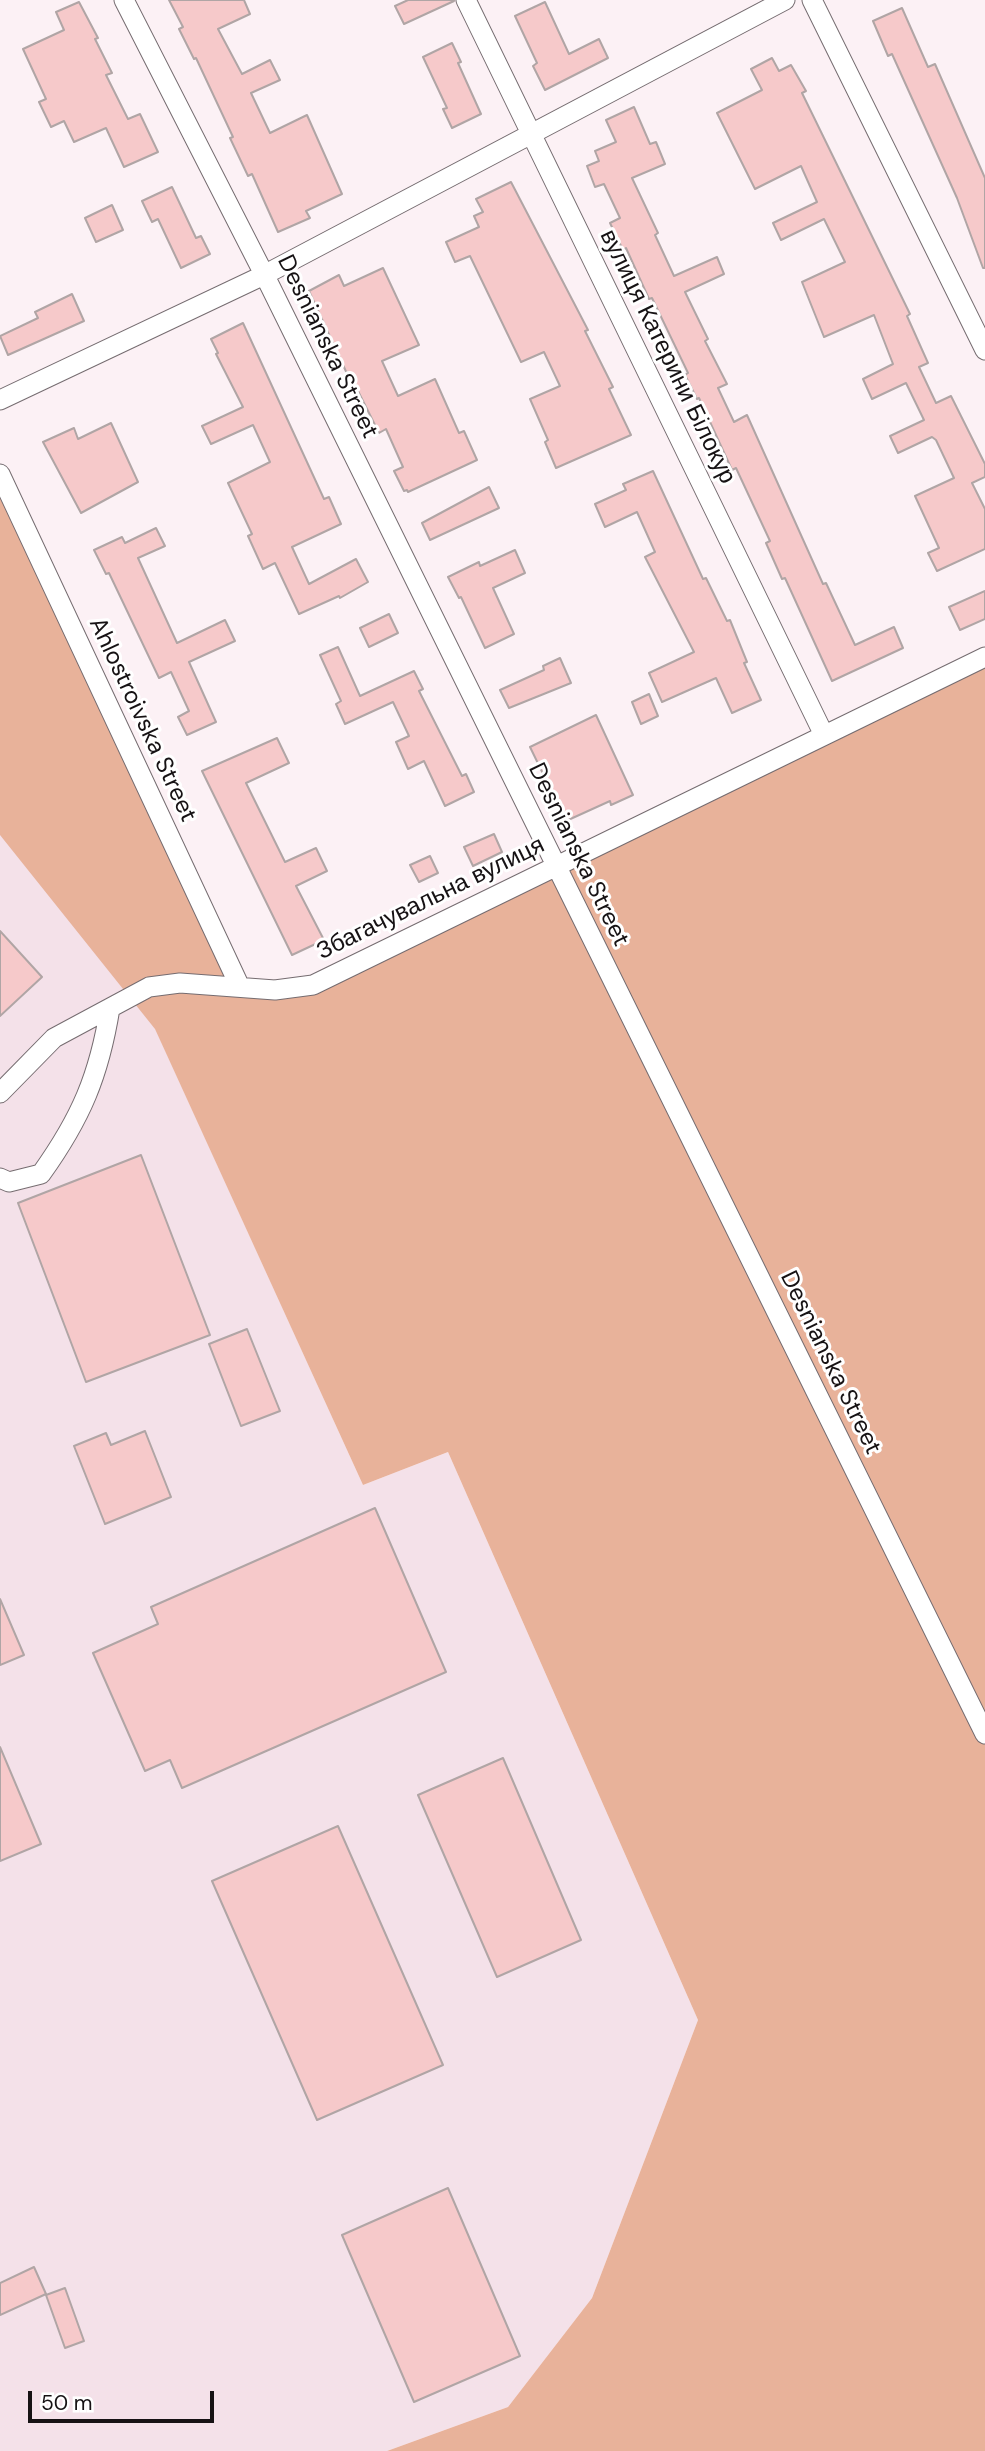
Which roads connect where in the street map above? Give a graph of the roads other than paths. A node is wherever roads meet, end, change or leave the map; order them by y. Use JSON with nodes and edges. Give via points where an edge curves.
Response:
{"nodes":[{"id":1,"x":124,"y":0,"type":"edge"},
{"id":2,"x":466,"y":0,"type":"edge"},
{"id":3,"x":785,"y":0,"type":"edge"},
{"id":4,"x":812,"y":0,"type":"edge"},
{"id":5,"x":531,"y":134,"type":"junction"},
{"id":6,"x":264,"y":275,"type":"junction"},
{"id":7,"x":985,"y":350,"type":"edge"},
{"id":8,"x":0,"y":400,"type":"edge"},
{"id":9,"x":0,"y":474,"type":"edge"},
{"id":10,"x":985,"y":657,"type":"edge"},
{"id":11,"x":824,"y":735,"type":"junction"},
{"id":12,"x":556,"y":865,"type":"junction"},
{"id":13,"x":240,"y":987,"type":"junction"},
{"id":14,"x":110,"y":1008,"type":"junction"},
{"id":15,"x":0,"y":1093,"type":"edge"},
{"id":16,"x":0,"y":1178,"type":"edge"},
{"id":17,"x":985,"y":1734,"type":"edge"}],
"edges":[{"from":1,"to":6,"type":"street","name":"Desnianska Street"},
{"from":2,"to":5,"type":"street","name":"вулиця Катерини Білокур"},
{"from":3,"to":5,"type":"street"},
{"from":4,"to":7,"type":"street"},
{"from":5,"to":6,"type":"street"},
{"from":5,"to":11,"type":"street","name":"вулиця Катерини Білокур"},
{"from":6,"to":8,"type":"street"},
{"from":6,"to":12,"type":"street","name":"Desnianska Street"},
{"from":9,"to":13,"type":"street","name":"Ahlostroivska Street"},
{"from":10,"to":11,"type":"street","name":"Збагачувальна вулиця"},
{"from":11,"to":12,"type":"street","name":"Збагачувальна вулиця"},
{"from":12,"to":13,"type":"street","name":"Збагачувальна вулиця","via":[[313,985],[275,990]]},
{"from":12,"to":17,"type":"street","name":"Desnianska Street"},
{"from":13,"to":14,"type":"street","name":"Збагачувальна вулиця","via":[[149,986]]},
{"from":14,"to":15,"type":"street","name":"Збагачувальна вулиця","via":[[54,1038]]},
{"from":14,"to":16,"type":"street","via":[[94,1077],[64,1141],[41,1174],[9,1182]]}]}
